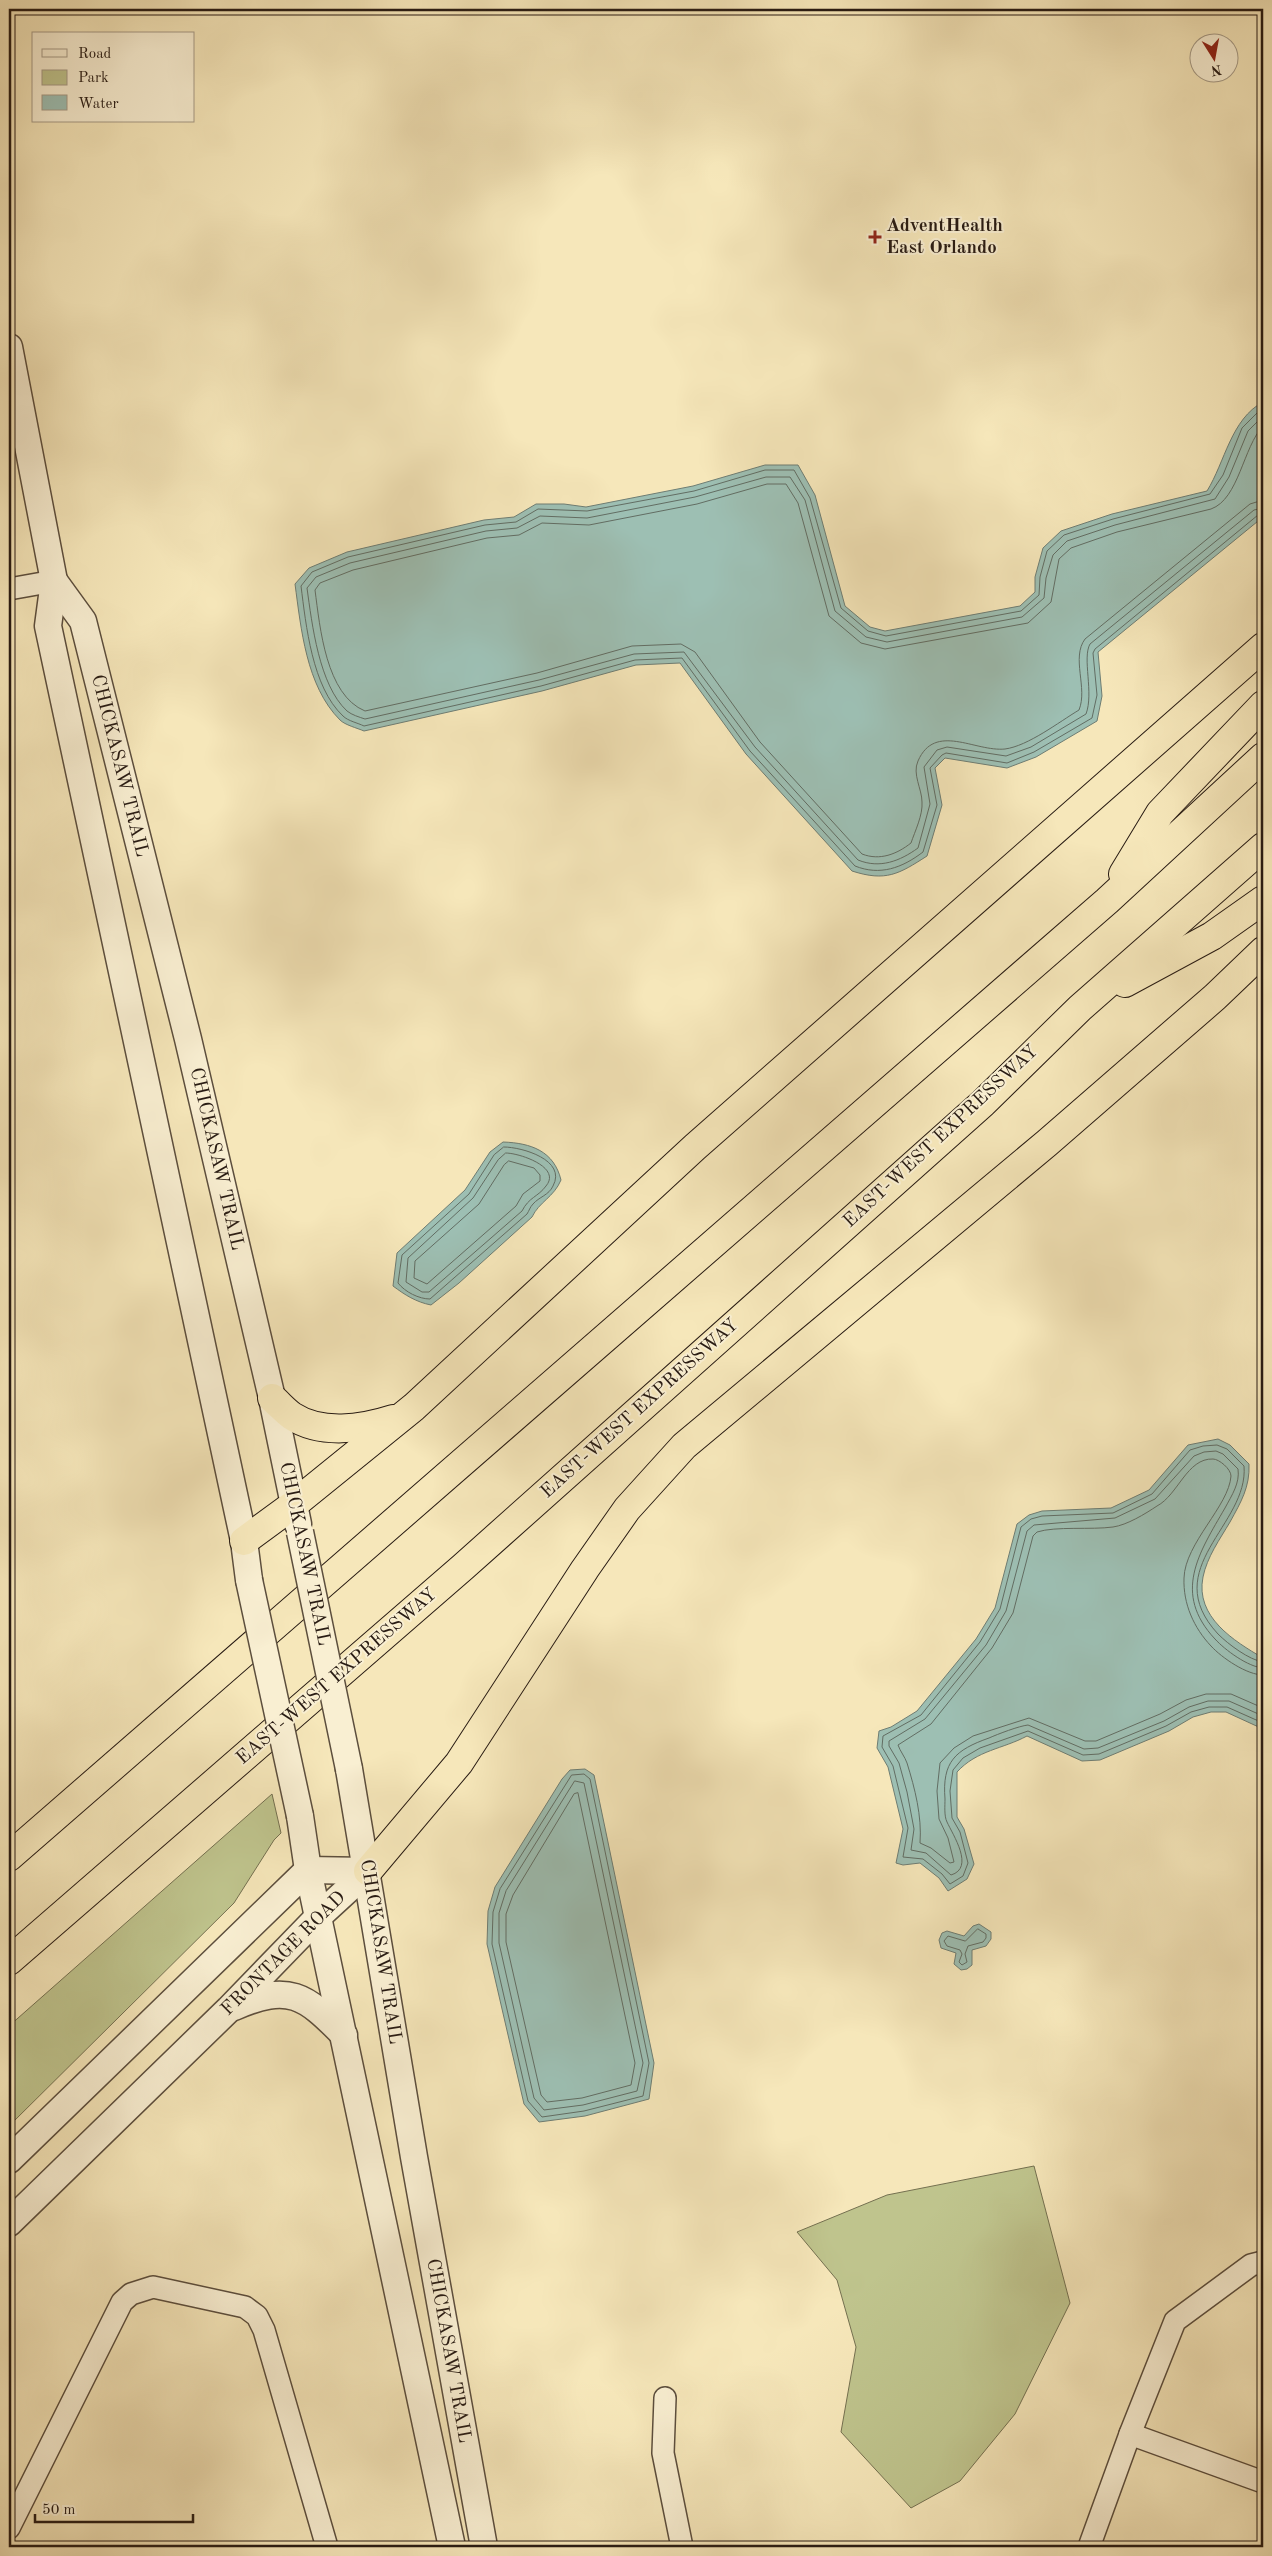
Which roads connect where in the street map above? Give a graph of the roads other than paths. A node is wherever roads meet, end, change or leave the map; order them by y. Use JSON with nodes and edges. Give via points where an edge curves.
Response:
{"nodes":[{"id":1,"x":9,"y":347,"type":"edge"},
{"id":2,"x":54,"y":580,"type":"junction"},
{"id":3,"x":9,"y":589,"type":"edge"},
{"id":4,"x":1263,"y":647,"type":"edge"},
{"id":5,"x":1263,"y":705,"type":"edge"},
{"id":6,"x":1263,"y":757,"type":"edge"},
{"id":7,"x":1263,"y":846,"type":"edge"},
{"id":8,"x":1263,"y":900,"type":"edge"},
{"id":9,"x":1107,"y":901,"type":"junction"},
{"id":10,"x":1263,"y":951,"type":"edge"},
{"id":11,"x":1080,"y":1008,"type":"junction"},
{"id":12,"x":272,"y":1398,"type":"junction"},
{"id":13,"x":404,"y":1415,"type":"junction"},
{"id":14,"x":293,"y":1505,"type":"junction"},
{"id":15,"x":244,"y":1542,"type":"junction"},
{"id":16,"x":9,"y":1857,"type":"edge"},
{"id":17,"x":308,"y":1870,"type":"junction"},
{"id":18,"x":368,"y":1871,"type":"junction"},
{"id":19,"x":320,"y":1915,"type":"junction"},
{"id":20,"x":9,"y":1961,"type":"edge"},
{"id":21,"x":229,"y":2009,"type":"junction"},
{"id":22,"x":344,"y":2034,"type":"junction"},
{"id":23,"x":9,"y":2160,"type":"edge"},
{"id":24,"x":9,"y":2223,"type":"edge"},
{"id":25,"x":1263,"y":2262,"type":"edge"},
{"id":26,"x":665,"y":2398,"type":"dead end"},
{"id":27,"x":1130,"y":2434,"type":"junction"},
{"id":28,"x":1263,"y":2482,"type":"edge"},
{"id":29,"x":9,"y":2528,"type":"edge"},
{"id":30,"x":9,"y":2543,"type":"edge"},
{"id":31,"x":10,"y":2547,"type":"edge"},
{"id":32,"x":327,"y":2547,"type":"edge"},
{"id":33,"x":452,"y":2547,"type":"edge"},
{"id":34,"x":484,"y":2547,"type":"edge"},
{"id":35,"x":682,"y":2547,"type":"edge"},
{"id":36,"x":1089,"y":2547,"type":"edge"}],
"edges":[{"from":1,"to":2,"type":"street","name":"CHICKASAW TRAIL"},
{"from":2,"to":3,"type":"street"},
{"from":2,"to":12,"type":"street","name":"CHICKASAW TRAIL","via":[[83,621],[188,1039]]},
{"from":2,"to":15,"type":"street","name":"CHICKASAW TRAIL","via":[[48,626]]},
{"from":4,"to":13,"type":"highway","via":[[694,1147]]},
{"from":5,"to":9,"type":"highway","via":[[1160,813]]},
{"from":6,"to":9,"type":"highway"},
{"from":7,"to":11,"type":"highway","name":"EAST-WEST EXPRESSWAY"},
{"from":8,"to":11,"type":"highway","via":[[1212,936]]},
{"from":9,"to":16,"type":"highway"},
{"from":10,"to":18,"type":"highway","via":[[1047,1143],[684,1446],[627,1508],[459,1763]]},
{"from":11,"to":20,"type":"highway","name":"EAST-WEST EXPRESSWAY","via":[[983,1103],[462,1568]]},
{"from":12,"to":13,"type":"highway","via":[[292,1416],[322,1427],[371,1426]]},
{"from":12,"to":14,"type":"street","name":"CHICKASAW TRAIL"},
{"from":13,"to":14,"type":"highway"},
{"from":14,"to":15,"type":"highway"},
{"from":14,"to":18,"type":"street","name":"CHICKASAW TRAIL","bridge":true},
{"from":15,"to":17,"type":"street","name":"CHICKASAW TRAIL","bridge":true},
{"from":17,"to":18,"type":"street","name":"FRONTAGE ROAD"},
{"from":17,"to":19,"type":"street","name":"CHICKASAW TRAIL"},
{"from":17,"to":23,"type":"street"},
{"from":18,"to":19,"type":"street","name":"FRONTAGE ROAD"},
{"from":18,"to":34,"type":"street","name":"CHICKASAW TRAIL","via":[[414,2157]]},
{"from":19,"to":21,"type":"street","name":"FRONTAGE ROAD"},
{"from":19,"to":22,"type":"street","name":"CHICKASAW TRAIL"},
{"from":21,"to":22,"type":"street","via":[[260,1996],[280,1994],[300,1998],[318,2008]]},
{"from":21,"to":24,"type":"street","name":"FRONTAGE ROAD"},
{"from":22,"to":33,"type":"street","name":"CHICKASAW TRAIL"},
{"from":25,"to":27,"type":"street","via":[[1251,2265],[1175,2321]]},
{"from":26,"to":35,"type":"street","via":[[663,2453]]},
{"from":27,"to":28,"type":"street"},
{"from":27,"to":36,"type":"street"},
{"from":29,"to":32,"type":"street","via":[[122,2302],[131,2294],[153,2286],[245,2307],[257,2316],[271,2351]]},
{"from":30,"to":31,"type":"street"}]}
